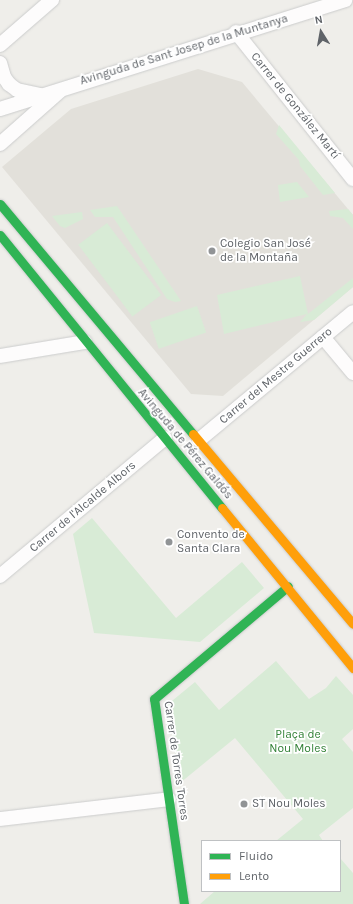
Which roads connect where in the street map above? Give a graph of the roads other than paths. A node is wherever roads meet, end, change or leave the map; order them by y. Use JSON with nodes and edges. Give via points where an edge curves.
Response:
{"nodes":[{"id":1,"x":52,"y":0,"type":"edge"},
{"id":2,"x":345,"y":0,"type":"edge"},
{"id":3,"x":236,"y":32,"type":"junction"},
{"id":4,"x":0,"y":45,"type":"edge"},
{"id":5,"x":0,"y":63,"type":"edge"},
{"id":6,"x":69,"y":86,"type":"junction"},
{"id":7,"x":40,"y":95,"type":"junction"},
{"id":8,"x":0,"y":109,"type":"edge"},
{"id":9,"x":0,"y":144,"type":"edge"},
{"id":10,"x":353,"y":179,"type":"edge"},
{"id":11,"x":0,"y":204,"type":"edge"},
{"id":12,"x":0,"y":235,"type":"edge"},
{"id":13,"x":353,"y":312,"type":"edge"},
{"id":14,"x":323,"y":337,"type":"junction"},
{"id":15,"x":85,"y":342,"type":"junction"},
{"id":16,"x":0,"y":356,"type":"edge"},
{"id":17,"x":353,"y":373,"type":"edge"},
{"id":18,"x":165,"y":438,"type":"junction"},
{"id":19,"x":199,"y":440,"type":"junction"},
{"id":20,"x":0,"y":576,"type":"edge"},
{"id":21,"x":288,"y":586,"type":"junction"},
{"id":22,"x":353,"y":624,"type":"edge"},
{"id":23,"x":353,"y":668,"type":"edge"},
{"id":24,"x":169,"y":799,"type":"junction"},
{"id":25,"x":0,"y":819,"type":"edge"},
{"id":26,"x":184,"y":904,"type":"edge"}],
"edges":[{"from":1,"to":4,"type":"street"},
{"from":2,"to":3,"type":"street","name":"Avinguda de Sant Josep de la Muntanya"},
{"from":3,"to":6,"type":"street","name":"Avinguda de Sant Josep de la Muntanya"},
{"from":3,"to":10,"type":"street","name":"Carrer de González Martí"},
{"from":5,"to":7,"type":"street","name":"Avinguda de Sant Josep de la Muntanya","via":[[9,84],[17,90]]},
{"from":6,"to":7,"type":"street","name":"Avinguda de Sant Josep de la Muntanya"},
{"from":6,"to":9,"type":"street","name":"Avinguda de Sant Josep de la Muntanya"},
{"from":7,"to":8,"type":"street","name":"Avinguda de Sant Josep de la Muntanya"},
{"from":11,"to":19,"type":"main road","name":"Avinguda de Pérez Galdós"},
{"from":12,"to":15,"type":"main road","name":"Avinguda de Pérez Galdós"},
{"from":13,"to":14,"type":"street","name":"Carrer del Mestre Guerrero"},
{"from":14,"to":17,"type":"street"},
{"from":14,"to":19,"type":"street","name":"Carrer del Mestre Guerrero"},
{"from":15,"to":16,"type":"street"},
{"from":15,"to":18,"type":"main road","name":"Avinguda de Pérez Galdós"},
{"from":18,"to":20,"type":"street","name":"Carrer de l'Alcalde Albors"},
{"from":18,"to":21,"type":"main road","name":"Avinguda de Pérez Galdós"},
{"from":19,"to":22,"type":"main road","name":"Avinguda de Pérez Galdós"},
{"from":21,"to":23,"type":"main road","name":"Avinguda de Pérez Galdós"},
{"from":21,"to":24,"type":"main road","name":"Carrer de Torres Torres","via":[[154,699]]},
{"from":24,"to":25,"type":"street"},
{"from":24,"to":26,"type":"main road","name":"Carrer de Torres Torres"}]}
